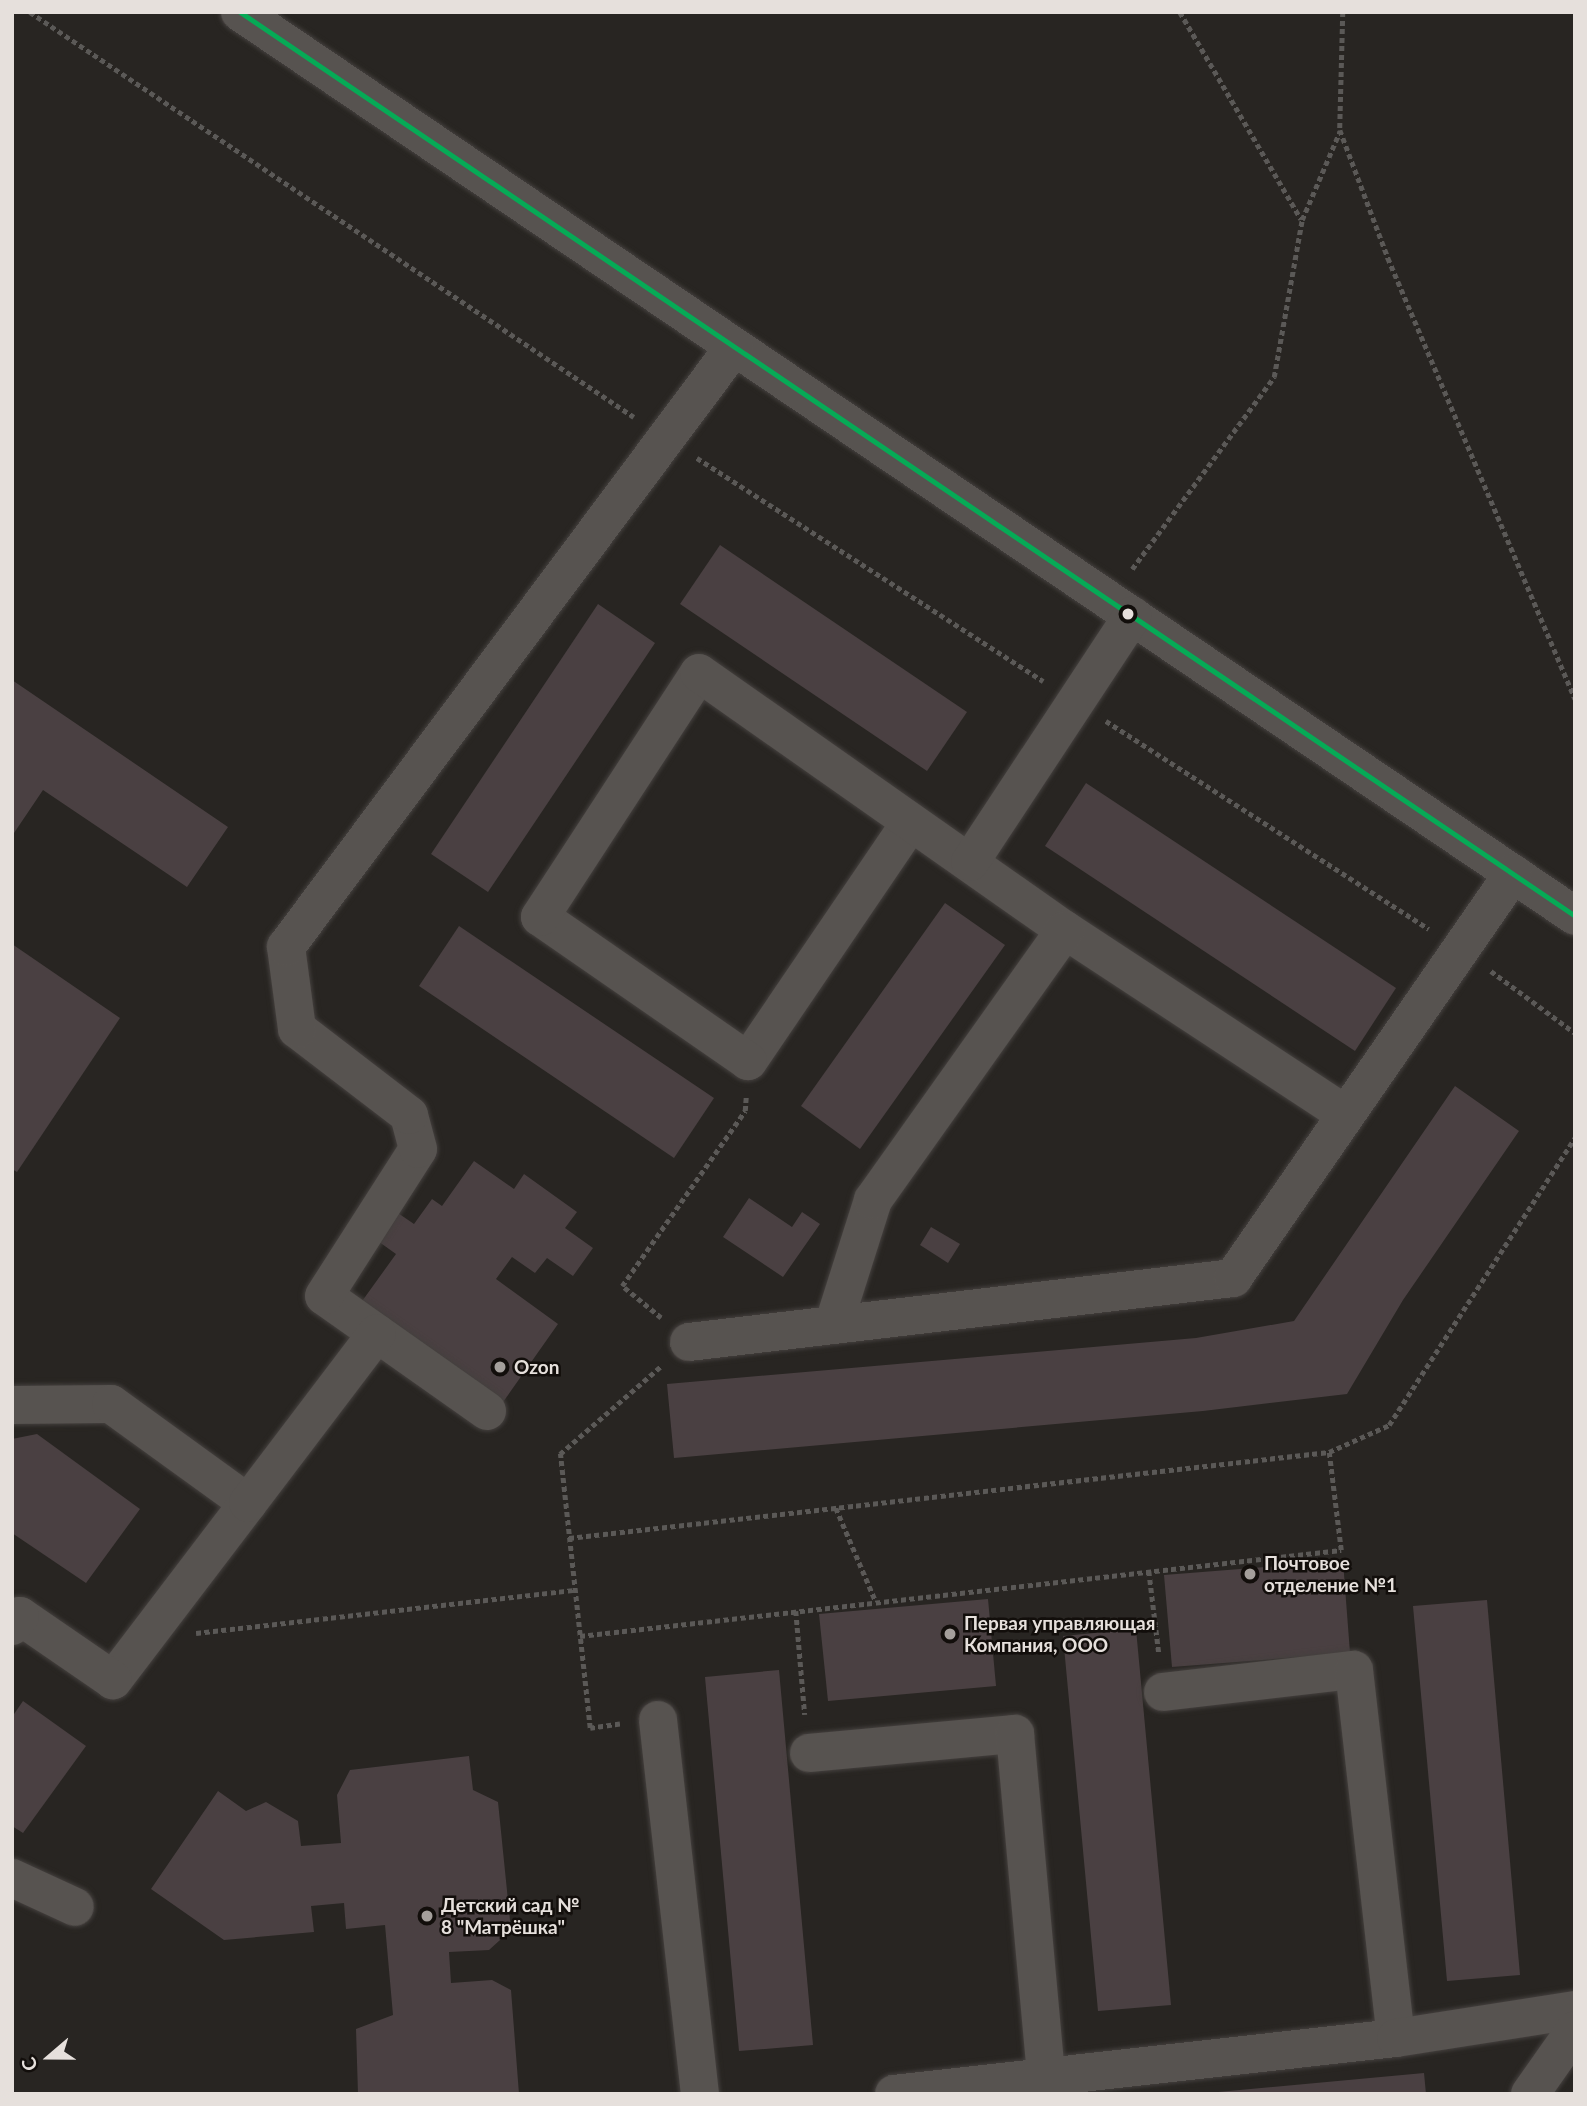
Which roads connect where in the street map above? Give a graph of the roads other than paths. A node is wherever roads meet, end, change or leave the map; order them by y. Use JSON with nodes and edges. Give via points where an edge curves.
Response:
{"nodes":[{"id":1,"x":240,"y":12,"type":"edge"},
{"id":2,"x":734,"y":347,"type":"junction"},
{"id":3,"x":1135,"y":598,"type":"junction"},
{"id":4,"x":911,"y":823,"type":"junction"},
{"id":5,"x":970,"y":862,"type":"junction"},
{"id":6,"x":1513,"y":874,"type":"junction"},
{"id":7,"x":1575,"y":916,"type":"edge"},
{"id":8,"x":1065,"y":930,"type":"junction"},
{"id":9,"x":1343,"y":1112,"type":"junction"},
{"id":10,"x":834,"y":1323,"type":"junction"},
{"id":11,"x":377,"y":1334,"type":"junction"},
{"id":12,"x":689,"y":1342,"type":"road end"},
{"id":13,"x":12,"y":1405,"type":"edge"},
{"id":14,"x":487,"y":1411,"type":"dead end"},
{"id":15,"x":248,"y":1503,"type":"junction"},
{"id":16,"x":12,"y":1626,"type":"edge"},
{"id":17,"x":1163,"y":1692,"type":"road end"},
{"id":18,"x":658,"y":1720,"type":"road end"},
{"id":19,"x":809,"y":1753,"type":"road end"},
{"id":20,"x":12,"y":1878,"type":"edge"},
{"id":21,"x":75,"y":1907,"type":"dead end"},
{"id":22,"x":1575,"y":2010,"type":"edge"},
{"id":23,"x":1575,"y":2029,"type":"edge"},
{"id":24,"x":1396,"y":2038,"type":"junction"},
{"id":25,"x":1046,"y":2077,"type":"junction"},
{"id":26,"x":700,"y":2094,"type":"edge"},
{"id":27,"x":894,"y":2094,"type":"edge"},
{"id":28,"x":1530,"y":2094,"type":"edge"}],
"edges":[{"from":1,"to":2,"type":"street"},
{"from":2,"to":3,"type":"street"},
{"from":2,"to":11,"type":"street","via":[[286,947],[297,1030],[409,1115],[418,1149],[324,1296]]},
{"from":3,"to":5,"type":"street","via":[[1093,705]]},
{"from":3,"to":6,"type":"street"},
{"from":4,"to":4,"type":"street","via":[[699,673],[540,917],[748,1062]]},
{"from":4,"to":5,"type":"street"},
{"from":5,"to":8,"type":"street"},
{"from":6,"to":7,"type":"street"},
{"from":6,"to":9,"type":"street"},
{"from":8,"to":9,"type":"street"},
{"from":8,"to":10,"type":"street","via":[[873,1200]]},
{"from":9,"to":10,"type":"street","via":[[1233,1278]]},
{"from":10,"to":12,"type":"street"},
{"from":11,"to":14,"type":"street"},
{"from":11,"to":15,"type":"street"},
{"from":13,"to":15,"type":"street","via":[[111,1404]]},
{"from":15,"to":16,"type":"street","via":[[113,1680],[19,1616]]},
{"from":17,"to":24,"type":"street","via":[[1354,1670]]},
{"from":18,"to":26,"type":"street"},
{"from":19,"to":25,"type":"street","via":[[1015,1734]]},
{"from":20,"to":21,"type":"street"},
{"from":22,"to":24,"type":"street"},
{"from":23,"to":28,"type":"street"},
{"from":24,"to":25,"type":"street"},
{"from":25,"to":27,"type":"street"}]}
